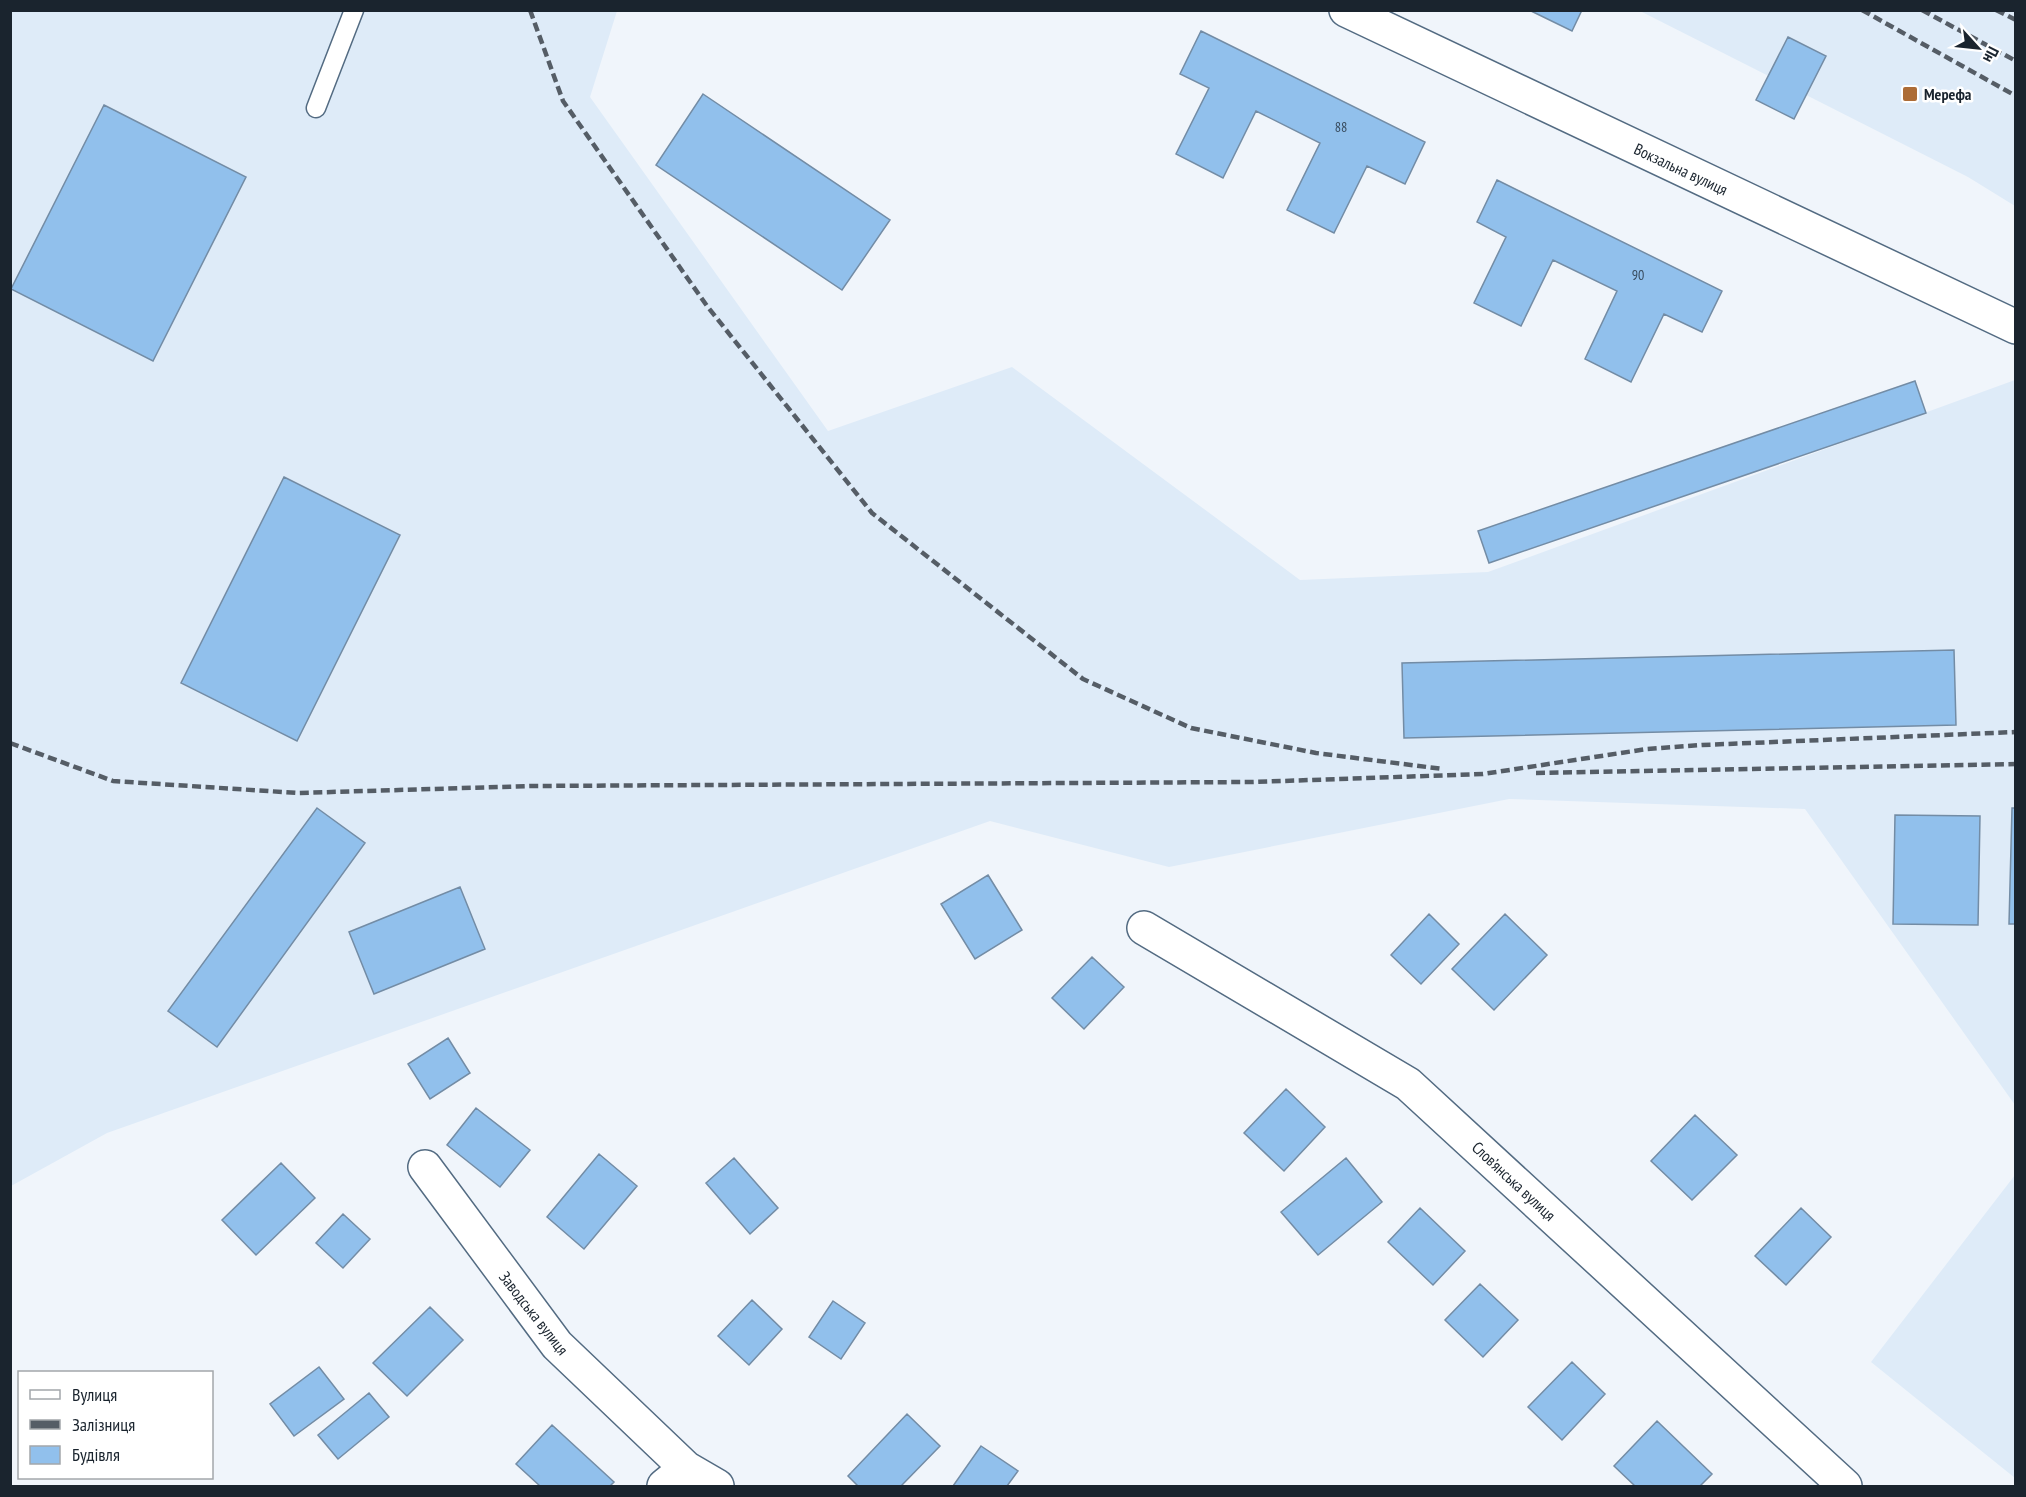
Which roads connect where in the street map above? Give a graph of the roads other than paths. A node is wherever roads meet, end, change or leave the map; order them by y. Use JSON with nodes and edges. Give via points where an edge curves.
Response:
{"nodes":[{"id":1,"x":354,"y":10,"type":"edge"},
{"id":2,"x":1347,"y":10,"type":"edge"},
{"id":3,"x":316,"y":108,"type":"dead end"},
{"id":4,"x":2016,"y":327,"type":"edge"},
{"id":5,"x":1143,"y":928,"type":"dead end"},
{"id":6,"x":425,"y":1167,"type":"dead end"},
{"id":7,"x":675,"y":1477,"type":"edge"},
{"id":8,"x":717,"y":1486,"type":"edge"},
{"id":9,"x":1845,"y":1486,"type":"edge"}],
"edges":[{"from":1,"to":3,"type":"lane"},
{"from":2,"to":4,"type":"street","name":"Вокзальна вулиця"},
{"from":5,"to":9,"type":"street","name":"Слов’янська вулиця","via":[[1408,1084]]},
{"from":6,"to":7,"type":"street","name":"Заводська вулиця","via":[[557,1345]]},
{"from":7,"to":8,"type":"street","name":"Заводська вулиця"}]}
